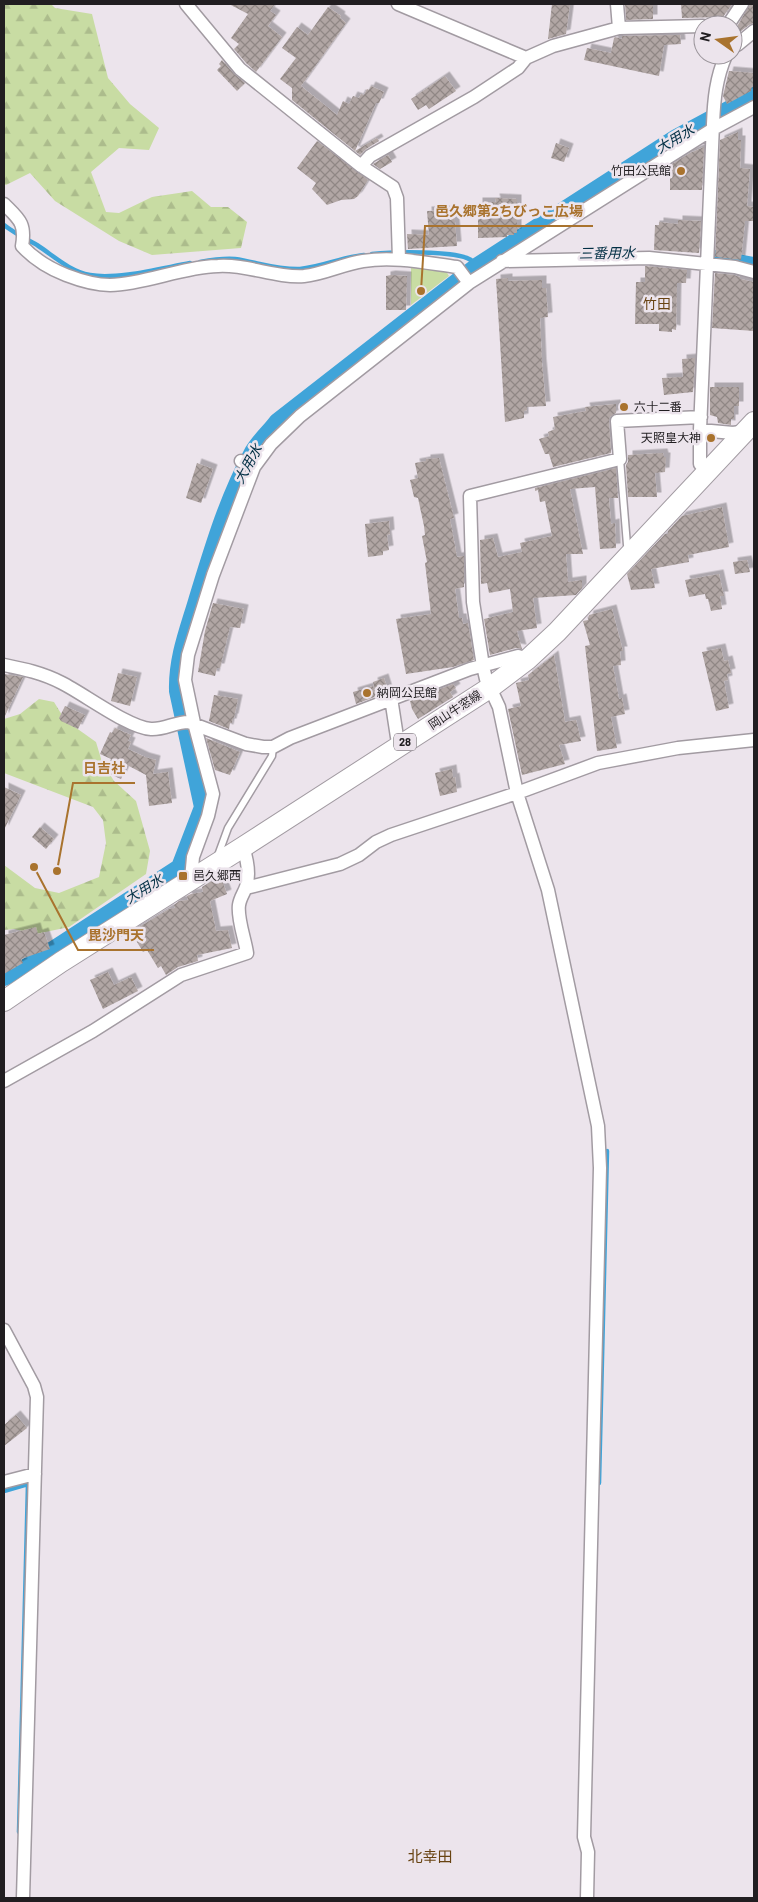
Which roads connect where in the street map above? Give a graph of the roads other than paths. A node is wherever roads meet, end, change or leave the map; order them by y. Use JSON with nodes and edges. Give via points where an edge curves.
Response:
{"nodes":[{"id":1,"x":186,"y":4,"type":"edge"},
{"id":2,"x":398,"y":4,"type":"edge"},
{"id":3,"x":617,"y":4,"type":"edge"},
{"id":4,"x":742,"y":4,"type":"edge"},
{"id":5,"x":735,"y":15,"type":"edge"},
{"id":6,"x":693,"y":26,"type":"edge"},
{"id":7,"x":619,"y":28,"type":"junction"},
{"id":8,"x":754,"y":31,"type":"edge"},
{"id":9,"x":743,"y":40,"type":"edge"},
{"id":10,"x":526,"y":58,"type":"junction"},
{"id":11,"x":721,"y":65,"type":"edge"},
{"id":12,"x":754,"y":107,"type":"edge"},
{"id":13,"x":713,"y":122,"type":"junction"},
{"id":14,"x":362,"y":166,"type":"junction"},
{"id":15,"x":4,"y":204,"type":"edge"},
{"id":16,"x":399,"y":259,"type":"junction"},
{"id":17,"x":502,"y":261,"type":"junction"},
{"id":18,"x":708,"y":264,"type":"junction"},
{"id":19,"x":754,"y":272,"type":"edge"},
{"id":20,"x":465,"y":278,"type":"junction"},
{"id":21,"x":701,"y":417,"type":"junction"},
{"id":22,"x":752,"y":428,"type":"edge"},
{"id":23,"x":700,"y":430,"type":"junction"},
{"id":24,"x":620,"y":459,"type":"junction"},
{"id":25,"x":708,"y":472,"type":"junction"},
{"id":26,"x":634,"y":551,"type":"junction"},
{"id":27,"x":528,"y":659,"type":"junction"},
{"id":28,"x":4,"y":665,"type":"edge"},
{"id":29,"x":483,"y":666,"type":"junction"},
{"id":30,"x":491,"y":687,"type":"junction"},
{"id":31,"x":391,"y":698,"type":"junction"},
{"id":32,"x":187,"y":723,"type":"junction"},
{"id":33,"x":754,"y":740,"type":"edge"},
{"id":34,"x":402,"y":744,"type":"junction"},
{"id":35,"x":273,"y":746,"type":"junction"},
{"id":36,"x":517,"y":793,"type":"junction"},
{"id":37,"x":244,"y":847,"type":"junction"},
{"id":38,"x":217,"y":864,"type":"junction"},
{"id":39,"x":191,"y":879,"type":"junction"},
{"id":40,"x":246,"y":888,"type":"junction"},
{"id":41,"x":7,"y":997,"type":"edge"},
{"id":42,"x":4,"y":1081,"type":"edge"},
{"id":43,"x":4,"y":1330,"type":"edge"},
{"id":44,"x":35,"y":1474,"type":"junction"},
{"id":45,"x":4,"y":1482,"type":"edge"},
{"id":46,"x":23,"y":1898,"type":"edge"},
{"id":47,"x":587,"y":1898,"type":"edge"}],
"edges":[{"from":1,"to":14,"type":"street","via":[[240,69]]},
{"from":2,"to":10,"type":"street"},
{"from":3,"to":7,"type":"street"},
{"from":4,"to":5,"type":"street"},
{"from":6,"to":7,"type":"street"},
{"from":7,"to":10,"type":"street","via":[[553,46]]},
{"from":8,"to":9,"type":"street"},
{"from":10,"to":14,"type":"street","via":[[518,68],[474,97],[370,156]]},
{"from":11,"to":13,"type":"street","via":[[714,92]]},
{"from":12,"to":13,"type":"street"},
{"from":13,"to":17,"type":"street"},
{"from":13,"to":18,"type":"street"},
{"from":14,"to":16,"type":"street","via":[[393,187],[397,198]]},
{"from":15,"to":16,"type":"street","via":[[21,221],[24,230],[22,246],[33,258],[54,271],[90,283],[109,285],[231,265],[304,276],[362,261]]},
{"from":16,"to":20,"type":"street","via":[[457,267]]},
{"from":17,"to":18,"type":"street","via":[[649,258]]},
{"from":17,"to":20,"type":"street"},
{"from":18,"to":19,"type":"street"},
{"from":18,"to":21,"type":"street"},
{"from":20,"to":32,"type":"street","via":[[300,416],[248,464],[188,655],[185,680]]},
{"from":21,"to":23,"type":"street"},
{"from":21,"to":24,"type":"street","via":[[617,421]]},
{"from":22,"to":23,"type":"street","via":[[733,433]]},
{"from":22,"to":25,"type":"main road","name":"岡山牛窓線","number":"28"},
{"from":23,"to":25,"type":"street","via":[[700,464]]},
{"from":24,"to":26,"type":"lane","via":[[627,545]]},
{"from":24,"to":29,"type":"street","via":[[470,496],[473,602]]},
{"from":25,"to":26,"type":"main road","name":"岡山牛窓線","number":"28"},
{"from":26,"to":27,"type":"main road","name":"岡山牛窓線","number":"28"},
{"from":27,"to":29,"type":"street","via":[[518,656]]},
{"from":27,"to":30,"type":"main road","name":"岡山牛窓線","number":"28"},
{"from":28,"to":32,"type":"street","via":[[62,682],[135,725],[152,729]]},
{"from":29,"to":30,"type":"street"},
{"from":29,"to":31,"type":"street"},
{"from":30,"to":34,"type":"main road","name":"岡山牛窓線","number":"28"},
{"from":30,"to":36,"type":"street"},
{"from":31,"to":34,"type":"street","via":[[397,737]]},
{"from":31,"to":35,"type":"street"},
{"from":32,"to":35,"type":"street","via":[[246,744]]},
{"from":32,"to":39,"type":"street","via":[[213,794],[193,857]]},
{"from":33,"to":36,"type":"street","via":[[678,748],[598,763]]},
{"from":34,"to":37,"type":"main road","name":"岡山牛窓線","number":"28"},
{"from":35,"to":38,"type":"lane","via":[[272,756],[228,828]]},
{"from":36,"to":40,"type":"street","via":[[391,835],[340,864]]},
{"from":36,"to":47,"type":"street","via":[[548,890],[598,1126],[600,1168],[584,1837],[588,1852]]},
{"from":37,"to":38,"type":"main road","name":"岡山牛窓線","number":"28"},
{"from":37,"to":40,"type":"street"},
{"from":38,"to":39,"type":"main road","name":"岡山牛窓線","number":"28"},
{"from":39,"to":41,"type":"main road","name":"岡山牛窓線","number":"28"},
{"from":40,"to":42,"type":"street","via":[[238,907],[247,953],[181,975],[93,1031]]},
{"from":43,"to":44,"type":"street","via":[[37,1397]]},
{"from":44,"to":45,"type":"street"},
{"from":44,"to":46,"type":"street"}]}
